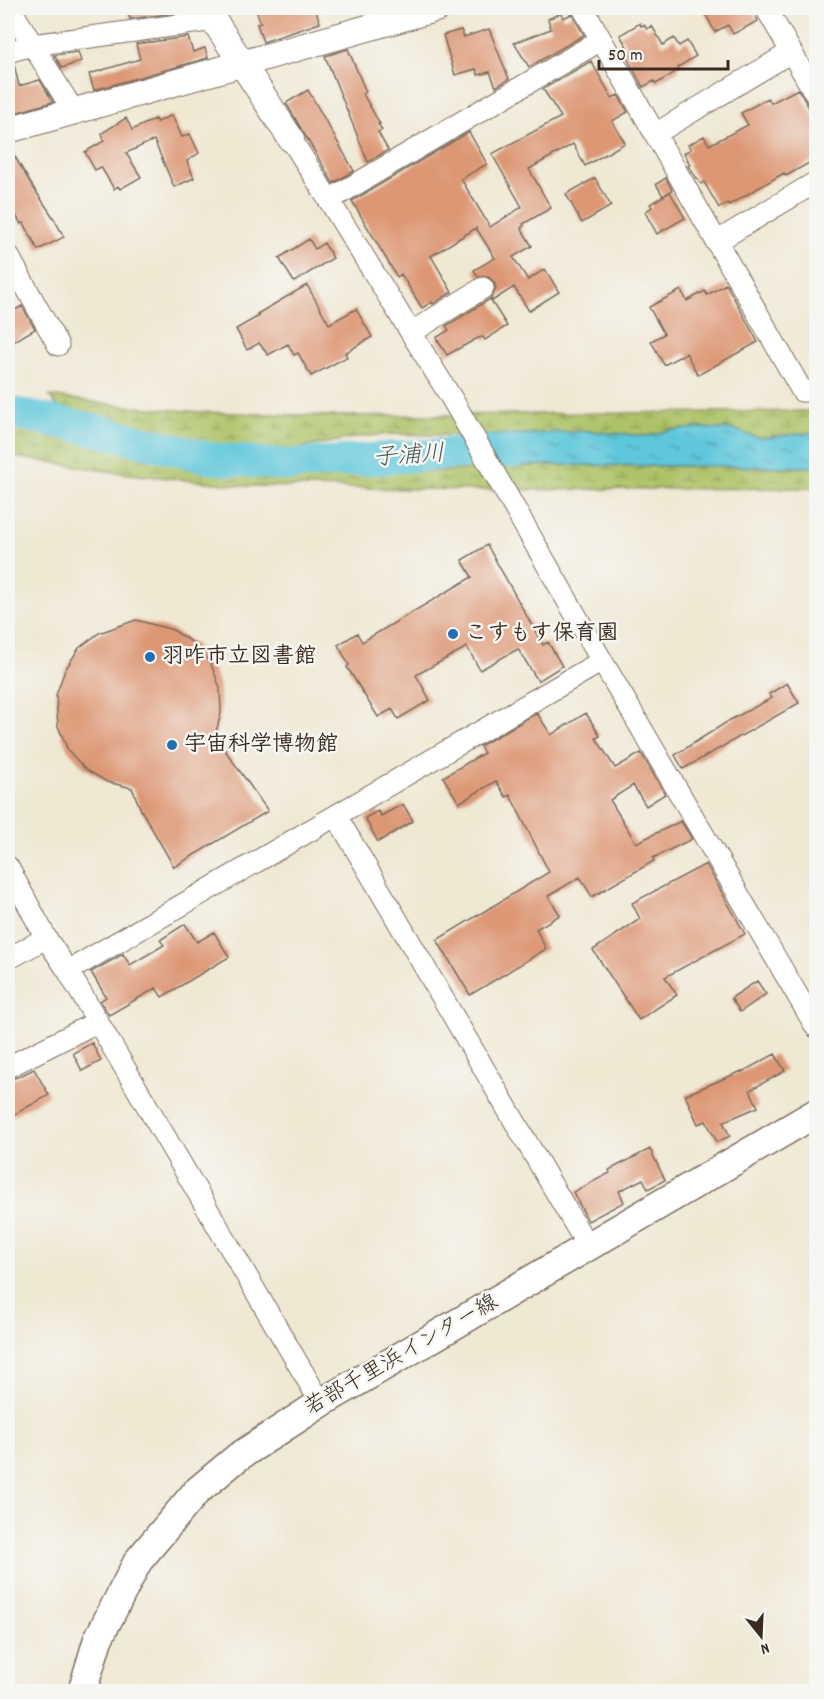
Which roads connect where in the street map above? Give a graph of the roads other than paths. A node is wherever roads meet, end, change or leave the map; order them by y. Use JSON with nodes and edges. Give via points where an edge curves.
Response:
{"nodes":[{"id":1,"x":10,"y":8,"type":"edge"},
{"id":2,"x":438,"y":8,"type":"edge"},
{"id":3,"x":583,"y":8,"type":"edge"},
{"id":4,"x":766,"y":8,"type":"edge"},
{"id":5,"x":210,"y":14,"type":"edge"},
{"id":6,"x":601,"y":40,"type":"junction"},
{"id":7,"x":32,"y":45,"type":"junction"},
{"id":8,"x":8,"y":52,"type":"edge"},
{"id":9,"x":791,"y":52,"type":"junction"},
{"id":10,"x":243,"y":63,"type":"junction"},
{"id":11,"x":816,"y":95,"type":"edge"},
{"id":12,"x":74,"y":112,"type":"junction"},
{"id":13,"x":8,"y":130,"type":"edge"},
{"id":14,"x":655,"y":134,"type":"junction"},
{"id":15,"x":291,"y":139,"type":"joint"},
{"id":16,"x":816,"y":182,"type":"edge"},
{"id":17,"x":329,"y":200,"type":"junction"},
{"id":18,"x":716,"y":242,"type":"junction"},
{"id":19,"x":8,"y":255,"type":"edge"},
{"id":20,"x":483,"y":288,"type":"dead end"},
{"id":21,"x":412,"y":332,"type":"junction"},
{"id":22,"x":58,"y":345,"type":"dead end"},
{"id":23,"x":816,"y":391,"type":"edge"},
{"id":24,"x":602,"y":661,"type":"junction"},
{"id":25,"x":337,"y":817,"type":"junction"},
{"id":26,"x":8,"y":867,"type":"edge"},
{"id":27,"x":46,"y":938,"type":"junction"},
{"id":28,"x":8,"y":959,"type":"edge"},
{"id":29,"x":68,"y":971,"type":"junction"},
{"id":30,"x":97,"y":1022,"type":"junction"},
{"id":31,"x":816,"y":1027,"type":"edge"},
{"id":32,"x":8,"y":1067,"type":"edge"},
{"id":33,"x":816,"y":1113,"type":"edge"},
{"id":34,"x":588,"y":1247,"type":"junction"},
{"id":35,"x":321,"y":1403,"type":"junction"},
{"id":36,"x":82,"y":1692,"type":"edge"}],
"edges":[{"from":1,"to":7,"type":"street"},
{"from":2,"to":10,"type":"street"},
{"from":3,"to":6,"type":"street"},
{"from":4,"to":9,"type":"street"},
{"from":5,"to":7,"type":"street"},
{"from":5,"to":10,"type":"street"},
{"from":6,"to":14,"type":"street"},
{"from":6,"to":17,"type":"street"},
{"from":7,"to":8,"type":"street"},
{"from":7,"to":12,"type":"street"},
{"from":9,"to":11,"type":"street"},
{"from":9,"to":14,"type":"street"},
{"from":10,"to":12,"type":"street"},
{"from":10,"to":15,"type":"street"},
{"from":12,"to":13,"type":"street"},
{"from":14,"to":18,"type":"street"},
{"from":15,"to":17,"type":"street"},
{"from":16,"to":18,"type":"street"},
{"from":17,"to":21,"type":"street"},
{"from":18,"to":23,"type":"street","via":[[802,391]]},
{"from":19,"to":22,"type":"street"},
{"from":20,"to":21,"type":"street"},
{"from":21,"to":24,"type":"street"},
{"from":24,"to":25,"type":"street"},
{"from":24,"to":31,"type":"street"},
{"from":25,"to":29,"type":"street"},
{"from":25,"to":34,"type":"street"},
{"from":26,"to":27,"type":"street"},
{"from":27,"to":28,"type":"street"},
{"from":27,"to":29,"type":"street"},
{"from":29,"to":30,"type":"street"},
{"from":30,"to":32,"type":"street"},
{"from":30,"to":35,"type":"street"},
{"from":33,"to":34,"type":"main road","name":"若部千里浜インター線"},
{"from":34,"to":35,"type":"main road","name":"若部千里浜インター線"},
{"from":35,"to":36,"type":"main road","name":"若部千里浜インター線","via":[[238,1457],[196,1492],[168,1524],[138,1561],[98,1639]]}]}
